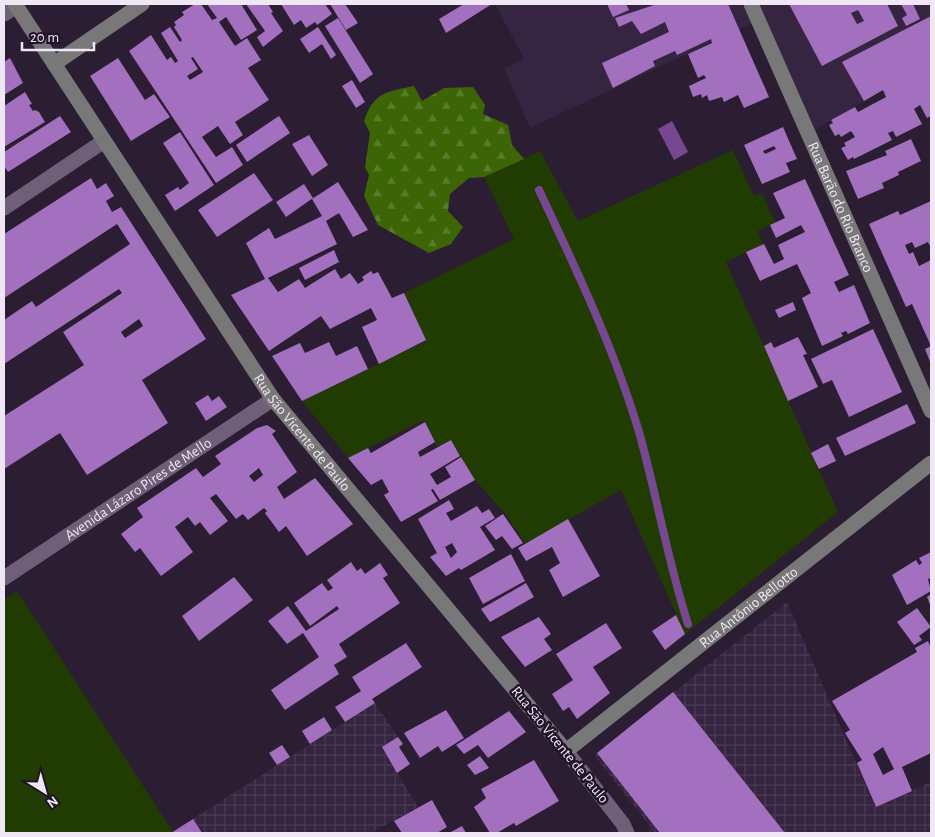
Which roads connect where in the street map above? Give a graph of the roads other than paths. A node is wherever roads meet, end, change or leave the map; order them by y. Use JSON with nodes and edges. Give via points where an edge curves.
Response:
{"nodes":[{"id":1,"x":142,"y":4,"type":"edge"},
{"id":2,"x":751,"y":4,"type":"edge"},
{"id":3,"x":16,"y":5,"type":"edge"},
{"id":4,"x":4,"y":14,"type":"edge"},
{"id":5,"x":54,"y":64,"type":"junction"},
{"id":6,"x":104,"y":141,"type":"junction"},
{"id":7,"x":4,"y":208,"type":"edge"},
{"id":8,"x":273,"y":399,"type":"junction"},
{"id":9,"x":931,"y":411,"type":"edge"},
{"id":10,"x":931,"y":463,"type":"edge"},
{"id":11,"x":4,"y":578,"type":"edge"},
{"id":12,"x":566,"y":751,"type":"junction"},
{"id":13,"x":627,"y":833,"type":"edge"}],
"edges":[{"from":1,"to":5,"type":"street"},
{"from":2,"to":9,"type":"street","name":"Rua Barão do Rio Branco"},
{"from":3,"to":4,"type":"street"},
{"from":3,"to":5,"type":"street","name":"Rua São Vicente de Paulo"},
{"from":5,"to":6,"type":"street","name":"Rua São Vicente de Paulo"},
{"from":6,"to":7,"type":"street"},
{"from":6,"to":8,"type":"street","name":"Rua São Vicente de Paulo"},
{"from":8,"to":11,"type":"street","name":"Avenida Lázaro Pires de Mello"},
{"from":8,"to":12,"type":"street","name":"Rua São Vicente de Paulo"},
{"from":10,"to":12,"type":"street","name":"Rua Antônio Bellotto"},
{"from":12,"to":13,"type":"street","name":"Rua São Vicente de Paulo"}]}
